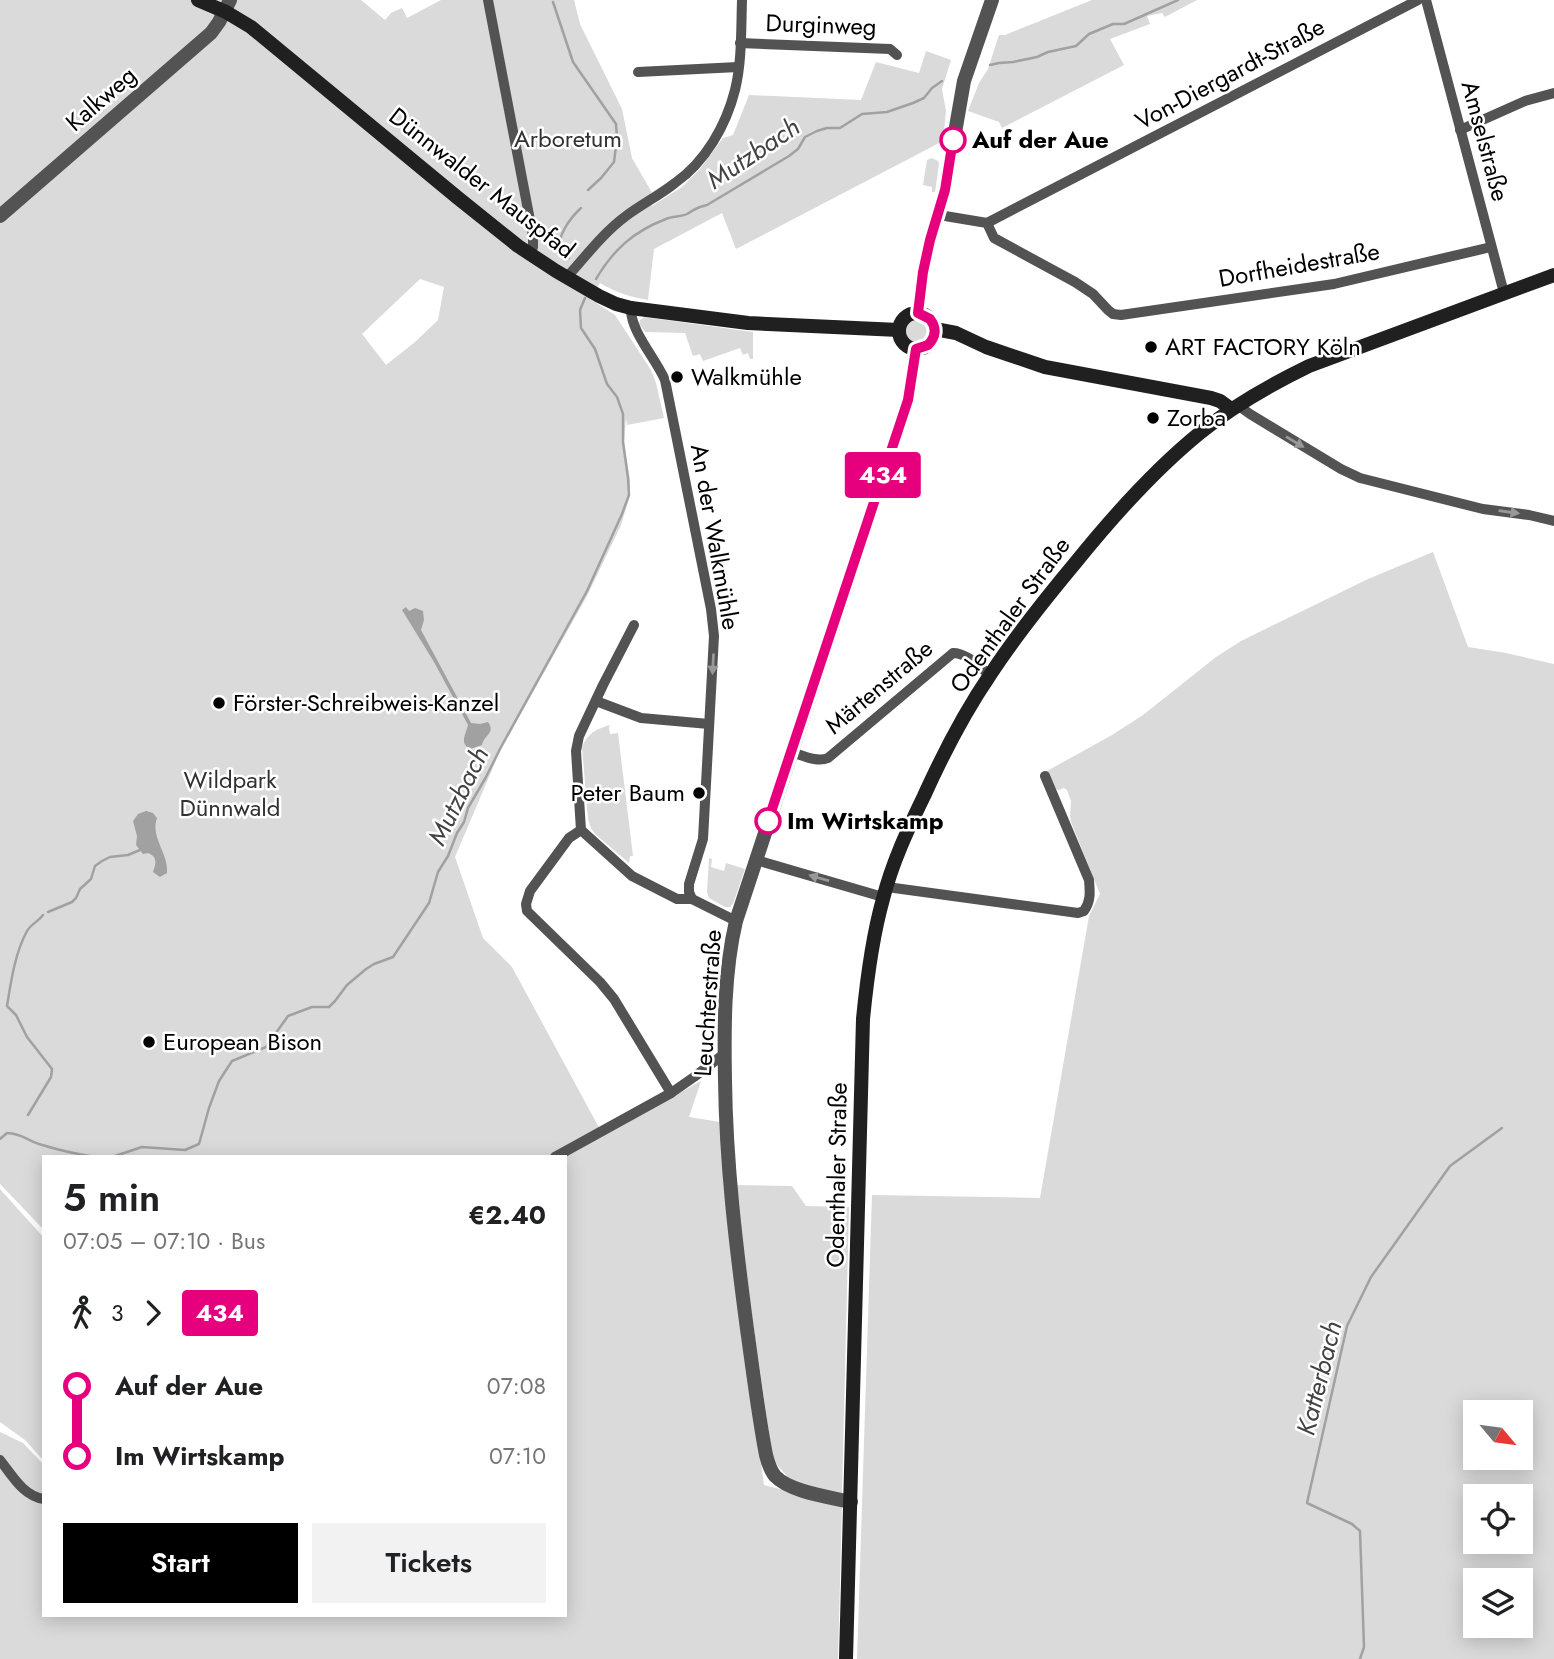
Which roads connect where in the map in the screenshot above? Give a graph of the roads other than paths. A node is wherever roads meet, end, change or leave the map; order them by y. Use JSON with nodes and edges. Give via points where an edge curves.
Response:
{"nodes":[{"id":1,"x":198,"y":0,"type":"edge"},
{"id":2,"x":488,"y":0,"type":"edge"},
{"id":3,"x":742,"y":0,"type":"edge"},
{"id":4,"x":992,"y":0,"type":"edge"},
{"id":5,"x":1418,"y":0,"type":"edge"},
{"id":6,"x":1426,"y":0,"type":"edge"},
{"id":7,"x":228,"y":6,"type":"edge"},
{"id":8,"x":740,"y":43,"type":"junction"},
{"id":9,"x":897,"y":55,"type":"dead end"},
{"id":10,"x":738,"y":67,"type":"junction"},
{"id":11,"x":638,"y":72,"type":"dead end"},
{"id":12,"x":1554,"y":93,"type":"edge"},
{"id":13,"x":1460,"y":130,"type":"junction"},
{"id":14,"x":939,"y":215,"type":"junction"},
{"id":15,"x":0,"y":216,"type":"edge"},
{"id":16,"x":987,"y":223,"type":"junction"},
{"id":17,"x":1491,"y":247,"type":"junction"},
{"id":18,"x":530,"y":254,"type":"junction"},
{"id":19,"x":1554,"y":275,"type":"edge"},
{"id":20,"x":567,"y":277,"type":"junction"},
{"id":21,"x":1504,"y":293,"type":"junction"},
{"id":22,"x":631,"y":308,"type":"junction"},
{"id":23,"x":918,"y":313,"type":"junction"},
{"id":24,"x":899,"y":330,"type":"junction"},
{"id":25,"x":935,"y":330,"type":"junction"},
{"id":26,"x":916,"y":349,"type":"junction"},
{"id":27,"x":1236,"y":406,"type":"junction"},
{"id":28,"x":1554,"y":521,"type":"edge"},
{"id":29,"x":634,"y":625,"type":"dead end"},
{"id":30,"x":990,"y":675,"type":"junction"},
{"id":31,"x":596,"y":701,"type":"junction"},
{"id":32,"x":709,"y":724,"type":"junction"},
{"id":33,"x":791,"y":752,"type":"junction"},
{"id":34,"x":1045,"y":776,"type":"dead end"},
{"id":35,"x":581,"y":830,"type":"junction"},
{"id":36,"x":756,"y":860,"type":"junction"},
{"id":37,"x":885,"y":892,"type":"junction"},
{"id":38,"x":692,"y":899,"type":"junction"},
{"id":39,"x":736,"y":921,"type":"junction"},
{"id":40,"x":724,"y":1054,"type":"junction"},
{"id":41,"x":671,"y":1093,"type":"junction"},
{"id":42,"x":559,"y":1155,"type":"edge"},
{"id":43,"x":0,"y":1460,"type":"edge"},
{"id":44,"x":42,"y":1499,"type":"edge"},
{"id":45,"x":851,"y":1502,"type":"junction"},
{"id":46,"x":846,"y":1659,"type":"edge"}],
"edges":[{"from":1,"to":7,"type":"main road","name":"Dünnwalder Mauspfad"},
{"from":2,"to":18,"type":"street","via":[[533,236]]},
{"from":3,"to":8,"type":"street"},
{"from":4,"to":14,"type":"street","via":[[964,81]]},
{"from":5,"to":16,"type":"street","name":"Von-Diergardt-Straße"},
{"from":6,"to":13,"type":"street","name":"Amselstraße"},
{"from":7,"to":15,"type":"street","name":"Kalkweg","via":[[197,46]]},
{"from":7,"to":18,"type":"main road","name":"Dünnwalder Mauspfad"},
{"from":8,"to":9,"type":"street","name":"Durginweg","via":[[890,49]]},
{"from":8,"to":10,"type":"street"},
{"from":10,"to":11,"type":"street"},
{"from":10,"to":20,"type":"street","via":[[726,117],[695,165],[605,233]]},
{"from":12,"to":13,"type":"street"},
{"from":13,"to":17,"type":"street","name":"Amselstraße"},
{"from":14,"to":16,"type":"street"},
{"from":14,"to":23,"type":"street","via":[[923,272]]},
{"from":16,"to":17,"type":"street","name":"Dorfheidestraße","via":[[994,238],[1075,282],[1113,314],[1121,315],[1334,284]]},
{"from":17,"to":21,"type":"street","name":"Amselstraße"},
{"from":18,"to":20,"type":"main road","name":"Dünnwalder Mauspfad"},
{"from":19,"to":21,"type":"main road","name":"Odenthaler Straße"},
{"from":20,"to":22,"type":"main road","name":"Dünnwalder Mauspfad"},
{"from":21,"to":27,"type":"main road","name":"Odenthaler Straße","via":[[1309,366]]},
{"from":22,"to":24,"type":"main road","name":"Dünnwalder Mauspfad","via":[[748,323]]},
{"from":22,"to":32,"type":"street","name":"An der Walkmühle","one_way":true,"via":[[630,318],[665,380],[711,609]]},
{"from":23,"to":24,"type":"main road","via":[[908,315]]},
{"from":23,"to":25,"type":"main road","via":[[930,319]]},
{"from":24,"to":26,"type":"main road","via":[[906,346]]},
{"from":25,"to":26,"type":"main road","via":[[928,345]]},
{"from":25,"to":27,"type":"main road","via":[[956,333],[1037,365]]},
{"from":26,"to":33,"type":"street","name":"Leuchterstraße","via":[[908,400]]},
{"from":27,"to":28,"type":"street","one_way":true,"via":[[1360,478],[1483,509]]},
{"from":27,"to":30,"type":"main road","name":"Odenthaler Straße","via":[[1178,451],[1139,489],[1048,596]]},
{"from":29,"to":31,"type":"street"},
{"from":30,"to":33,"type":"street","name":"Märtenstraße","via":[[964,655],[953,653],[828,758]]},
{"from":30,"to":37,"type":"main road","name":"Odenthaler Straße","via":[[939,764]]},
{"from":31,"to":32,"type":"street","via":[[641,718]]},
{"from":31,"to":35,"type":"street","via":[[576,751]]},
{"from":32,"to":38,"type":"street","name":"An der Walkmühle","via":[[703,839],[689,884]]},
{"from":33,"to":36,"type":"street","name":"Leuchterstraße"},
{"from":34,"to":37,"type":"street","via":[[1089,880],[1084,911]]},
{"from":35,"to":38,"type":"street","via":[[632,876],[677,899]]},
{"from":35,"to":41,"type":"street","via":[[569,838],[530,891],[527,911],[614,999]]},
{"from":37,"to":36,"type":"street","one_way":true},
{"from":36,"to":39,"type":"street","name":"Leuchterstraße"},
{"from":37,"to":45,"type":"main road","name":"Odenthaler Straße","via":[[863,1018]]},
{"from":38,"to":39,"type":"street"},
{"from":39,"to":40,"type":"street","name":"Leuchterstraße"},
{"from":40,"to":41,"type":"street"},
{"from":40,"to":45,"type":"street","name":"Leuchterstraße","via":[[730,1191],[766,1455],[770,1468],[787,1485]]},
{"from":41,"to":42,"type":"street"},
{"from":43,"to":44,"type":"street","via":[[26,1492]]},
{"from":45,"to":46,"type":"main road","name":"Odenthaler Straße"}]}
